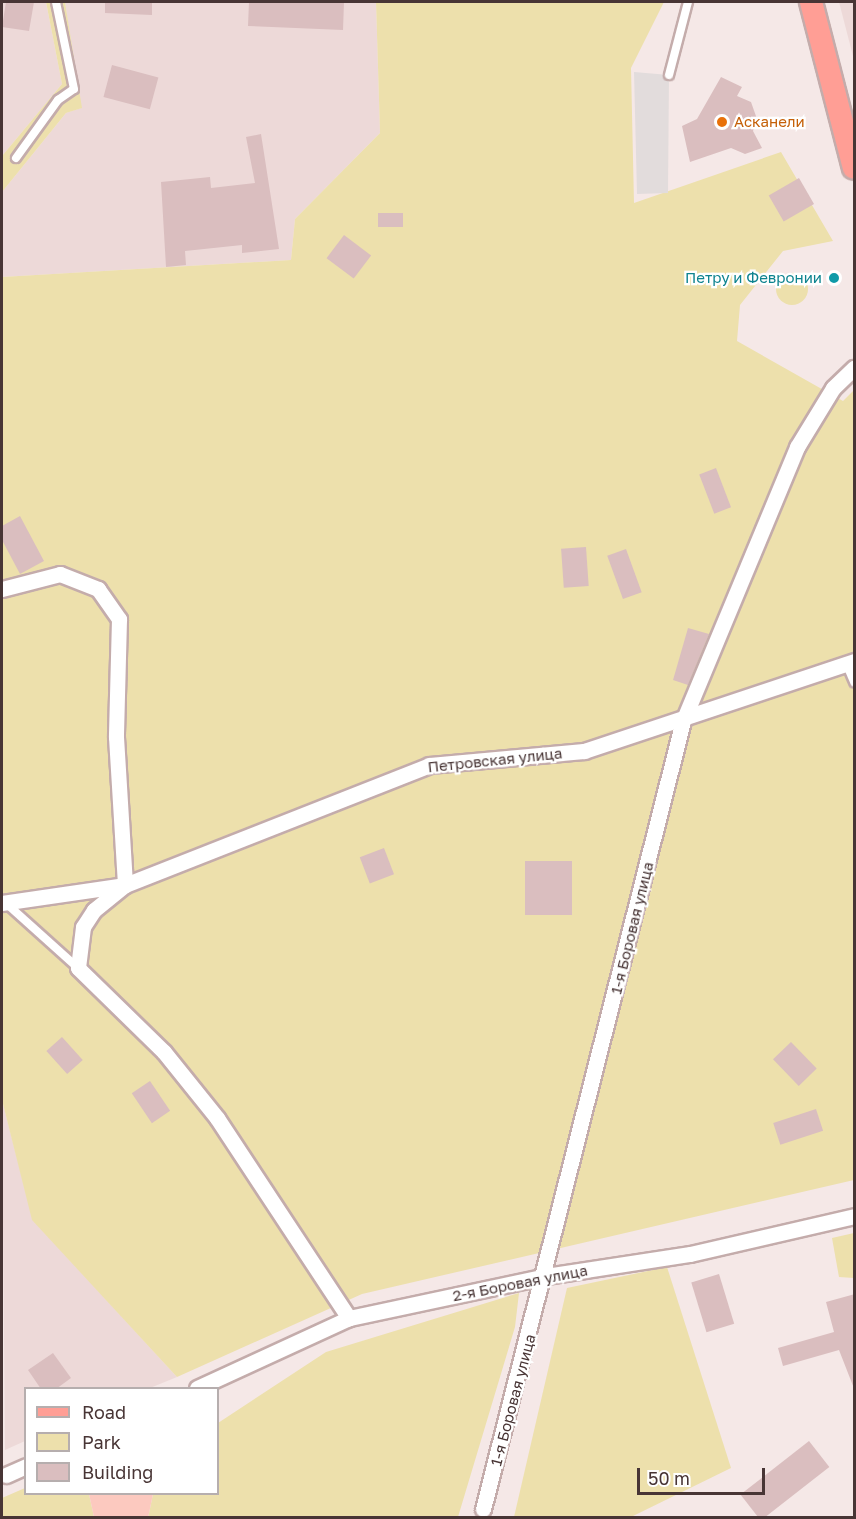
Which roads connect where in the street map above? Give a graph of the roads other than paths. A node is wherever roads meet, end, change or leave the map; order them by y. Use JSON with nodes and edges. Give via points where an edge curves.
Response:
{"nodes":[{"id":1,"x":56,"y":2,"type":"edge"},
{"id":2,"x":688,"y":2,"type":"edge"},
{"id":3,"x":811,"y":2,"type":"edge"},
{"id":4,"x":669,"y":75,"type":"dead end"},
{"id":5,"x":16,"y":158,"type":"dead end"},
{"id":6,"x":855,"y":168,"type":"edge"},
{"id":7,"x":855,"y":368,"type":"edge"},
{"id":8,"x":2,"y":589,"type":"edge"},
{"id":9,"x":850,"y":662,"type":"edge"},
{"id":10,"x":855,"y":682,"type":"edge"},
{"id":11,"x":683,"y":721,"type":"junction"},
{"id":12,"x":125,"y":885,"type":"junction"},
{"id":13,"x":5,"y":904,"type":"edge"},
{"id":14,"x":78,"y":968,"type":"junction"},
{"id":15,"x":855,"y":1216,"type":"edge"},
{"id":16,"x":546,"y":1276,"type":"junction"},
{"id":17,"x":349,"y":1318,"type":"junction"},
{"id":18,"x":201,"y":1387,"type":"edge"},
{"id":19,"x":24,"y":1467,"type":"edge"},
{"id":20,"x":4,"y":1476,"type":"edge"},
{"id":21,"x":482,"y":1513,"type":"edge"}],
"edges":[{"from":1,"to":5,"type":"lane","via":[[74,89],[58,100]]},
{"from":2,"to":4,"type":"lane"},
{"from":3,"to":6,"type":"main road"},
{"from":7,"to":11,"type":"street","name":"1-я Боровая улица","via":[[833,388],[797,447]]},
{"from":8,"to":12,"type":"street","via":[[60,574],[98,589],[119,619],[116,737]]},
{"from":9,"to":10,"type":"lane"},
{"from":9,"to":11,"type":"street","name":"Петровская улица"},
{"from":11,"to":12,"type":"street","name":"Петровская улица","via":[[584,751],[429,765]]},
{"from":11,"to":16,"type":"street","name":"1-я Боровая улица"},
{"from":12,"to":13,"type":"street","name":"Петровская улица"},
{"from":12,"to":14,"type":"street","via":[[94,910],[82,927]]},
{"from":13,"to":14,"type":"lane"},
{"from":14,"to":17,"type":"street","via":[[164,1052],[217,1118]]},
{"from":15,"to":16,"type":"street","name":"2-я Боровая улица","via":[[690,1254]]},
{"from":16,"to":17,"type":"street","name":"2-я Боровая улица"},
{"from":16,"to":21,"type":"street","name":"1-я Боровая улица"},
{"from":17,"to":18,"type":"street","name":"2-я Боровая улица"},
{"from":19,"to":20,"type":"street"}]}
